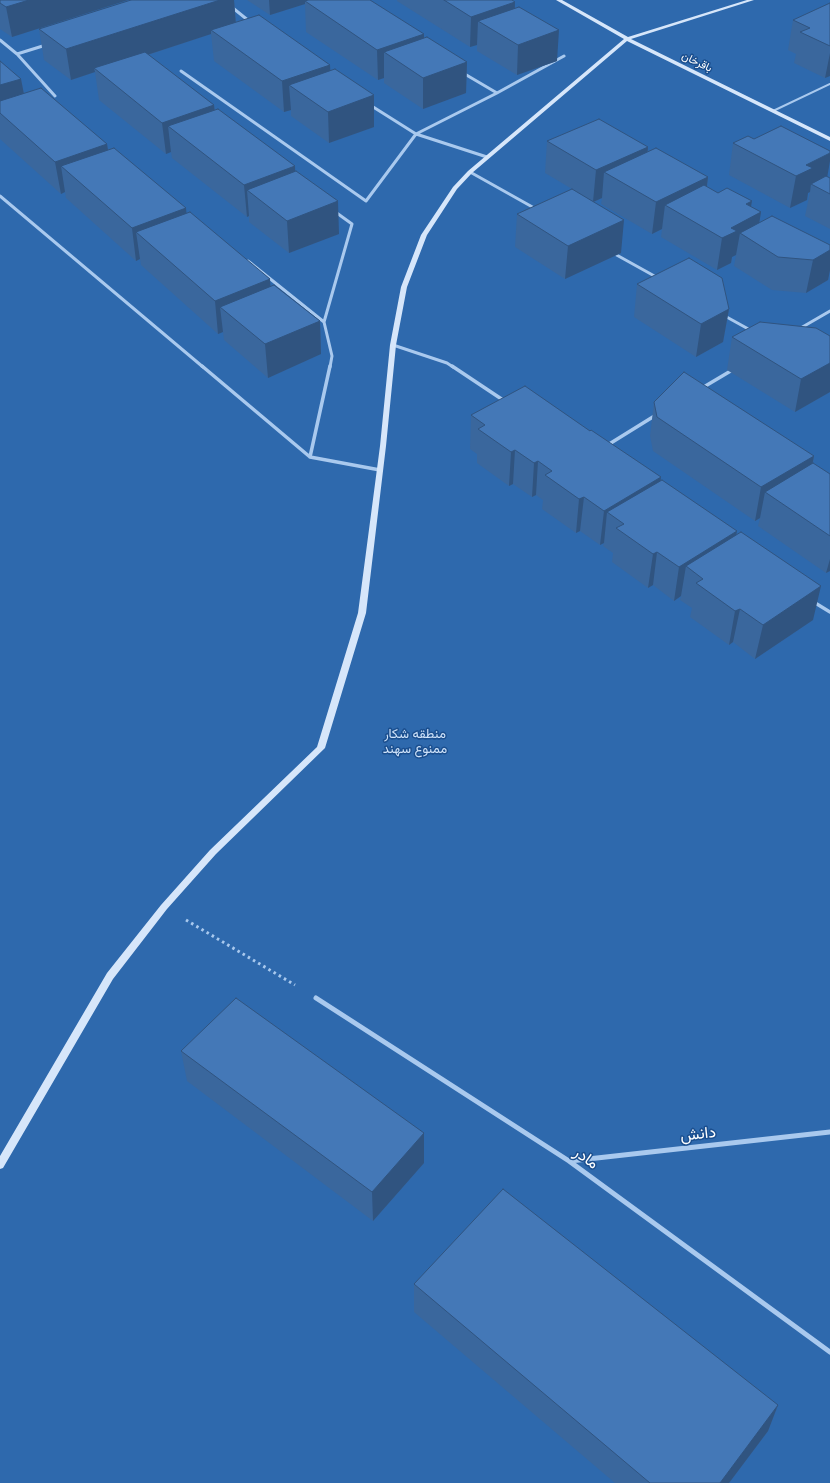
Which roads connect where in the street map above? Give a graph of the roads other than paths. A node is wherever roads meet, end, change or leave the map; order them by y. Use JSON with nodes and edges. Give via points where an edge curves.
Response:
{"nodes":[{"id":1,"x":223,"y":0,"type":"edge"},
{"id":2,"x":558,"y":0,"type":"edge"},
{"id":3,"x":752,"y":0,"type":"edge"},
{"id":4,"x":250,"y":22,"type":"edge"},
{"id":5,"x":627,"y":39,"type":"junction"},
{"id":6,"x":0,"y":40,"type":"edge"},
{"id":7,"x":47,"y":45,"type":"edge"},
{"id":8,"x":558,"y":52,"type":"dead end"},
{"id":9,"x":17,"y":54,"type":"junction"},
{"id":10,"x":457,"y":69,"type":"dead end"},
{"id":11,"x":181,"y":71,"type":"dead end"},
{"id":12,"x":830,"y":84,"type":"edge"},
{"id":13,"x":497,"y":93,"type":"junction"},
{"id":14,"x":55,"y":96,"type":"dead end"},
{"id":15,"x":364,"y":100,"type":"edge"},
{"id":16,"x":773,"y":111,"type":"junction"},
{"id":17,"x":416,"y":134,"type":"junction"},
{"id":18,"x":830,"y":139,"type":"edge"},
{"id":19,"x":487,"y":157,"type":"junction"},
{"id":20,"x":470,"y":172,"type":"junction"},
{"id":21,"x":0,"y":196,"type":"edge"},
{"id":22,"x":333,"y":210,"type":"dead end"},
{"id":23,"x":539,"y":211,"type":"edge"},
{"id":24,"x":609,"y":250,"type":"edge"},
{"id":25,"x":243,"y":257,"type":"edge"},
{"id":26,"x":664,"y":281,"type":"edge"},
{"id":27,"x":830,"y":311,"type":"edge"},
{"id":28,"x":720,"y":313,"type":"edge"},
{"id":29,"x":324,"y":322,"type":"junction"},
{"id":30,"x":754,"y":332,"type":"edge"},
{"id":31,"x":796,"y":332,"type":"edge"},
{"id":32,"x":393,"y":345,"type":"junction"},
{"id":33,"x":735,"y":368,"type":"dead end"},
{"id":34,"x":696,"y":392,"type":"edge"},
{"id":35,"x":512,"y":405,"type":"edge"},
{"id":36,"x":662,"y":412,"type":"edge"},
{"id":37,"x":603,"y":448,"type":"edge"},
{"id":38,"x":310,"y":457,"type":"junction"},
{"id":39,"x":380,"y":470,"type":"junction"},
{"id":40,"x":810,"y":599,"type":"edge"},
{"id":41,"x":830,"y":612,"type":"edge"},
{"id":42,"x":316,"y":998,"type":"road end"},
{"id":43,"x":830,"y":1132,"type":"edge"},
{"id":44,"x":569,"y":1161,"type":"junction"},
{"id":45,"x":0,"y":1165,"type":"edge"},
{"id":46,"x":830,"y":1352,"type":"edge"}],
"edges":[{"from":1,"to":4,"type":"street"},
{"from":2,"to":5,"type":"street","name":"باقرخان"},
{"from":3,"to":5,"type":"street"},
{"from":5,"to":16,"type":"street","name":"باقرخان"},
{"from":5,"to":19,"type":"street"},
{"from":6,"to":9,"type":"street"},
{"from":7,"to":9,"type":"street"},
{"from":8,"to":13,"type":"street","via":[[564,56]]},
{"from":9,"to":14,"type":"street"},
{"from":10,"to":13,"type":"street"},
{"from":11,"to":17,"type":"street","via":[[366,201]]},
{"from":12,"to":16,"type":"lane"},
{"from":13,"to":17,"type":"street"},
{"from":15,"to":17,"type":"street"},
{"from":16,"to":18,"type":"street","name":"باقرخان"},
{"from":17,"to":19,"type":"street"},
{"from":19,"to":20,"type":"street"},
{"from":20,"to":23,"type":"street"},
{"from":20,"to":32,"type":"street","via":[[455,188],[424,235],[404,287]]},
{"from":21,"to":38,"type":"street"},
{"from":22,"to":29,"type":"street","via":[[352,224]]},
{"from":24,"to":26,"type":"street"},
{"from":25,"to":29,"type":"street"},
{"from":27,"to":31,"type":"street"},
{"from":28,"to":30,"type":"street"},
{"from":29,"to":38,"type":"street","via":[[332,356]]},
{"from":32,"to":35,"type":"street","via":[[447,363]]},
{"from":32,"to":39,"type":"street"},
{"from":33,"to":34,"type":"street"},
{"from":36,"to":37,"type":"street"},
{"from":38,"to":39,"type":"street"},
{"from":39,"to":45,"type":"street","via":[[362,613],[321,748],[213,852],[164,907],[110,976]]},
{"from":40,"to":41,"type":"street"},
{"from":42,"to":44,"type":"street","name":"مادر"},
{"from":43,"to":44,"type":"street","name":"دانش"},
{"from":44,"to":46,"type":"street","name":"مادر"}]}
